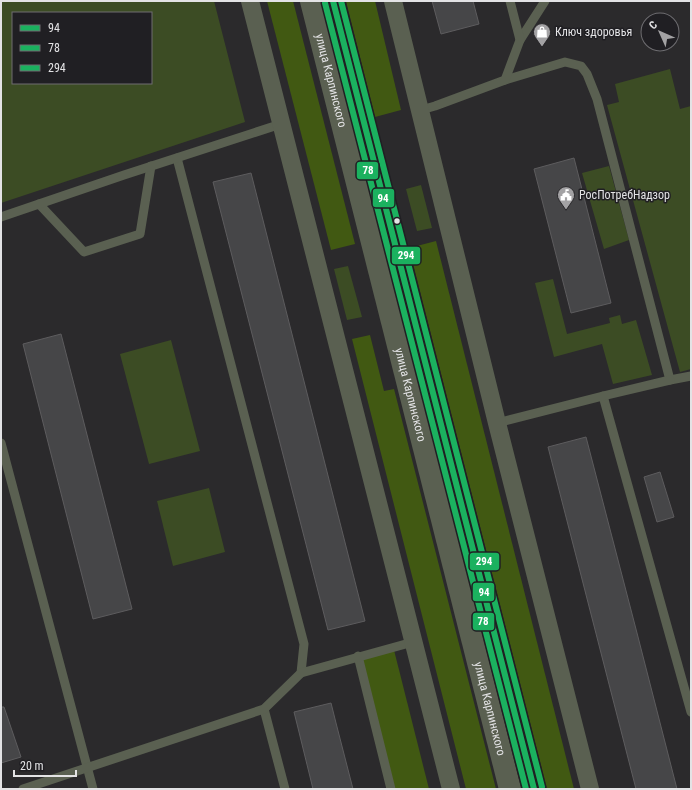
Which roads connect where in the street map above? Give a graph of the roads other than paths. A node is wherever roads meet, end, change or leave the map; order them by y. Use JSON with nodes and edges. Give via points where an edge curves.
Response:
{"nodes":[{"id":1,"x":250,"y":1,"type":"edge"},
{"id":2,"x":311,"y":1,"type":"edge"},
{"id":3,"x":333,"y":1,"type":"edge"},
{"id":4,"x":393,"y":1,"type":"edge"},
{"id":5,"x":510,"y":1,"type":"edge"},
{"id":6,"x":545,"y":1,"type":"edge"},
{"id":7,"x":520,"y":40,"type":"junction"},
{"id":8,"x":505,"y":80,"type":"junction"},
{"id":9,"x":421,"y":110,"type":"junction"},
{"id":10,"x":281,"y":124,"type":"junction"},
{"id":11,"x":177,"y":158,"type":"junction"},
{"id":12,"x":151,"y":166,"type":"junction"},
{"id":13,"x":39,"y":204,"type":"junction"},
{"id":14,"x":1,"y":217,"type":"edge"},
{"id":15,"x":691,"y":376,"type":"edge"},
{"id":16,"x":670,"y":380,"type":"junction"},
{"id":17,"x":604,"y":396,"type":"junction"},
{"id":18,"x":497,"y":423,"type":"junction"},
{"id":19,"x":1,"y":443,"type":"edge"},
{"id":20,"x":413,"y":642,"type":"junction"},
{"id":21,"x":358,"y":656,"type":"junction"},
{"id":22,"x":301,"y":673,"type":"junction"},
{"id":23,"x":264,"y":709,"type":"junction"},
{"id":24,"x":691,"y":712,"type":"edge"},
{"id":25,"x":87,"y":767,"type":"junction"},
{"id":26,"x":23,"y":789,"type":"edge"},
{"id":27,"x":93,"y":789,"type":"edge"},
{"id":28,"x":285,"y":789,"type":"edge"},
{"id":29,"x":391,"y":789,"type":"edge"},
{"id":30,"x":451,"y":789,"type":"edge"},
{"id":31,"x":510,"y":789,"type":"edge"},
{"id":32,"x":534,"y":789,"type":"edge"},
{"id":33,"x":590,"y":789,"type":"edge"}],
"edges":[{"from":1,"to":10,"type":"street"},
{"from":2,"to":31,"type":"street","name":"улица Карпинского"},
{"from":3,"to":32,"type":"street","name":"улица Карпинского"},
{"from":4,"to":9,"type":"street"},
{"from":5,"to":7,"type":"lane"},
{"from":6,"to":7,"type":"lane"},
{"from":7,"to":8,"type":"lane"},
{"from":8,"to":9,"type":"lane"},
{"from":8,"to":16,"type":"lane","via":[[565,62],[581,66],[586,74],[597,98]]},
{"from":9,"to":18,"type":"street"},
{"from":10,"to":11,"type":"lane"},
{"from":10,"to":20,"type":"street"},
{"from":11,"to":12,"type":"lane"},
{"from":11,"to":22,"type":"lane","via":[[304,644]]},
{"from":12,"to":13,"type":"lane"},
{"from":12,"to":13,"type":"lane","via":[[140,234],[84,252]]},
{"from":13,"to":14,"type":"lane"},
{"from":15,"to":16,"type":"lane"},
{"from":16,"to":17,"type":"lane"},
{"from":17,"to":18,"type":"lane"},
{"from":17,"to":24,"type":"lane"},
{"from":18,"to":33,"type":"street"},
{"from":19,"to":25,"type":"lane"},
{"from":20,"to":21,"type":"lane"},
{"from":20,"to":30,"type":"street"},
{"from":21,"to":22,"type":"lane"},
{"from":21,"to":29,"type":"lane"},
{"from":22,"to":23,"type":"lane"},
{"from":23,"to":25,"type":"lane"},
{"from":23,"to":28,"type":"lane"},
{"from":25,"to":26,"type":"lane"},
{"from":25,"to":27,"type":"lane"}]}
